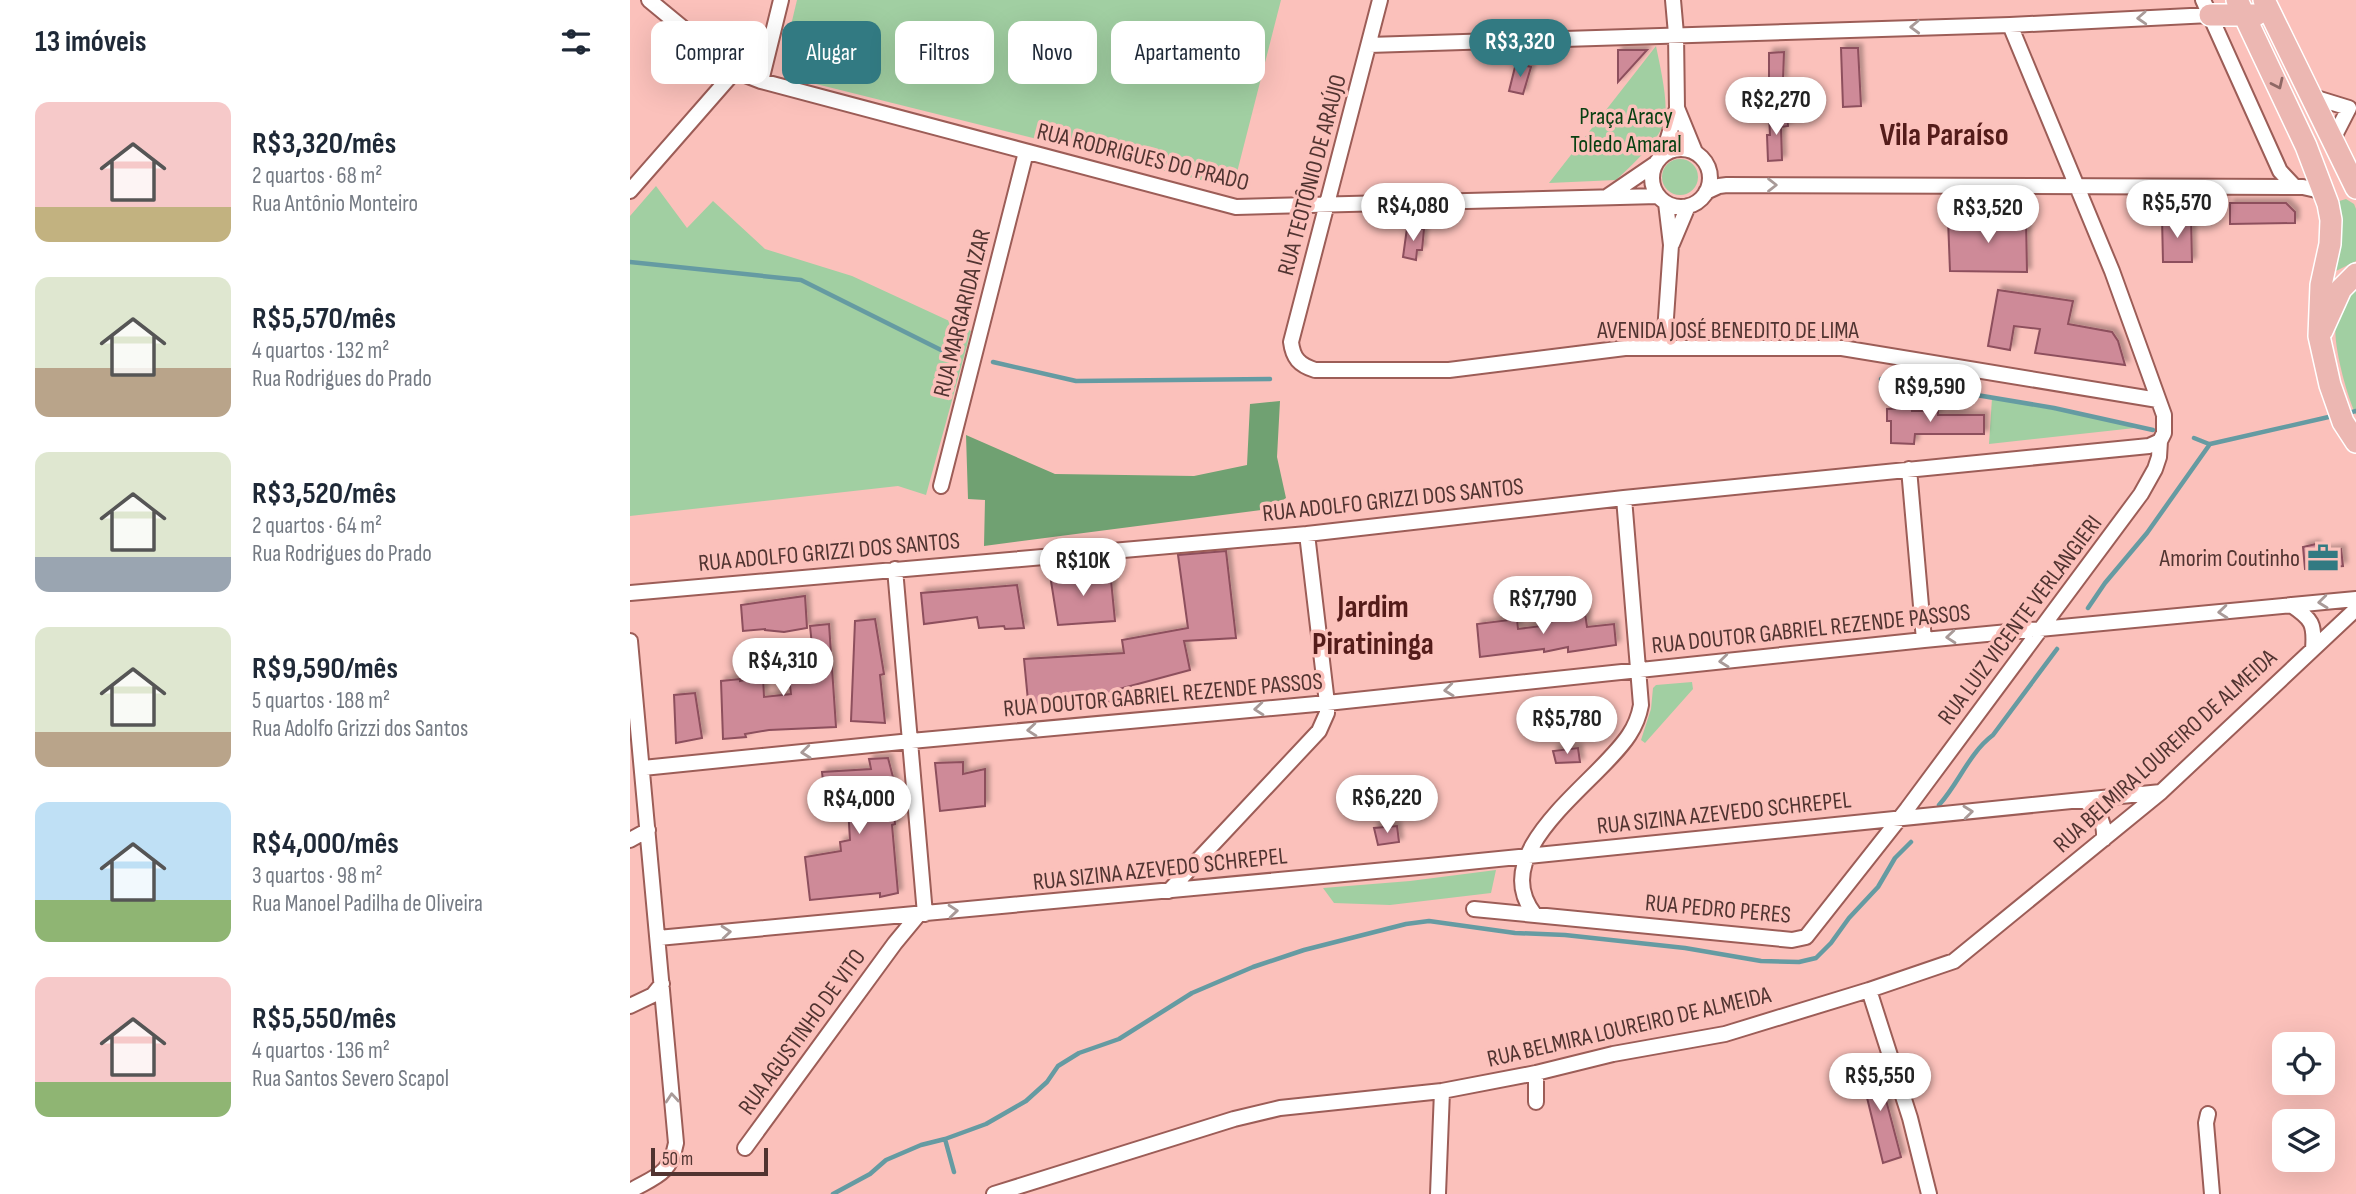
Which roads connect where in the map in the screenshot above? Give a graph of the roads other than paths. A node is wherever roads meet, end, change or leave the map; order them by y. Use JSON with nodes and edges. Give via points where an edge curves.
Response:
{"nodes":[{"id":1,"x":649,"y":0,"type":"edge"},
{"id":2,"x":781,"y":0,"type":"edge"},
{"id":3,"x":1380,"y":0,"type":"edge"},
{"id":4,"x":1673,"y":0,"type":"edge"},
{"id":5,"x":2264,"y":0,"type":"edge"},
{"id":6,"x":2207,"y":7,"type":"edge"},
{"id":7,"x":2241,"y":7,"type":"edge"},
{"id":8,"x":674,"y":21,"type":"edge"},
{"id":9,"x":2010,"y":25,"type":"junction"},
{"id":10,"x":1676,"y":34,"type":"junction"},
{"id":11,"x":1369,"y":45,"type":"junction"},
{"id":12,"x":768,"y":53,"type":"edge"},
{"id":13,"x":2296,"y":68,"type":"junction"},
{"id":14,"x":768,"y":83,"type":"edge"},
{"id":15,"x":724,"y":84,"type":"edge"},
{"id":16,"x":2310,"y":96,"type":"junction"},
{"id":17,"x":2352,"y":107,"type":"edge"},
{"id":18,"x":1677,"y":108,"type":"junction"},
{"id":19,"x":2332,"y":141,"type":"junction"},
{"id":20,"x":1026,"y":152,"type":"junction"},
{"id":21,"x":1695,"y":152,"type":"junction"},
{"id":22,"x":1659,"y":159,"type":"junction"},
{"id":23,"x":2077,"y":186,"type":"junction"},
{"id":24,"x":2295,"y":187,"type":"junction"},
{"id":25,"x":2356,"y":188,"type":"edge"},
{"id":26,"x":630,"y":191,"type":"edge"},
{"id":27,"x":1706,"y":192,"type":"junction"},
{"id":28,"x":2325,"y":192,"type":"junction"},
{"id":29,"x":1606,"y":197,"type":"junction"},
{"id":30,"x":1662,"y":200,"type":"junction"},
{"id":31,"x":1328,"y":205,"type":"junction"},
{"id":32,"x":1688,"y":206,"type":"junction"},
{"id":33,"x":1671,"y":245,"type":"junction"},
{"id":34,"x":2356,"y":274,"type":"edge"},
{"id":35,"x":2319,"y":336,"type":"junction"},
{"id":36,"x":1664,"y":347,"type":"junction"},
{"id":37,"x":1297,"y":361,"type":"joint"},
{"id":38,"x":2158,"y":400,"type":"junction"},
{"id":39,"x":2352,"y":434,"type":"edge"},
{"id":40,"x":2160,"y":441,"type":"junction"},
{"id":41,"x":1909,"y":469,"type":"junction"},
{"id":42,"x":941,"y":486,"type":"dead end"},
{"id":43,"x":1624,"y":498,"type":"junction"},
{"id":44,"x":1307,"y":534,"type":"junction"},
{"id":45,"x":895,"y":569,"type":"junction"},
{"id":46,"x":630,"y":593,"type":"edge"},
{"id":47,"x":2356,"y":599,"type":"edge"},
{"id":48,"x":2291,"y":605,"type":"junction"},
{"id":49,"x":2356,"y":609,"type":"edge"},
{"id":50,"x":2043,"y":629,"type":"junction"},
{"id":51,"x":1924,"y":640,"type":"junction"},
{"id":52,"x":630,"y":641,"type":"edge"},
{"id":53,"x":2313,"y":649,"type":"junction"},
{"id":54,"x":1639,"y":670,"type":"junction"},
{"id":55,"x":631,"y":674,"type":"edge"},
{"id":56,"x":1327,"y":703,"type":"junction"},
{"id":57,"x":911,"y":741,"type":"junction"},
{"id":58,"x":643,"y":768,"type":"junction"},
{"id":59,"x":2161,"y":792,"type":"junction"},
{"id":60,"x":2084,"y":800,"type":"junction"},
{"id":61,"x":1900,"y":818,"type":"junction"},
{"id":62,"x":648,"y":830,"type":"junction"},
{"id":63,"x":2104,"y":839,"type":"junction"},
{"id":64,"x":630,"y":840,"type":"edge"},
{"id":65,"x":1205,"y":851,"type":"junction"},
{"id":66,"x":1525,"y":857,"type":"junction"},
{"id":67,"x":1222,"y":886,"type":"junction"},
{"id":68,"x":1169,"y":891,"type":"junction"},
{"id":69,"x":1474,"y":909,"type":"dead end"},
{"id":70,"x":922,"y":914,"type":"junction"},
{"id":71,"x":1535,"y":915,"type":"junction"},
{"id":72,"x":882,"y":918,"type":"junction"},
{"id":73,"x":658,"y":939,"type":"junction"},
{"id":74,"x":895,"y":943,"type":"junction"},
{"id":75,"x":663,"y":984,"type":"junction"},
{"id":76,"x":1869,"y":990,"type":"junction"},
{"id":77,"x":630,"y":1006,"type":"edge"},
{"id":78,"x":1536,"y":1073,"type":"junction"},
{"id":79,"x":1442,"y":1091,"type":"junction"},
{"id":80,"x":1536,"y":1102,"type":"dead end"},
{"id":81,"x":2208,"y":1114,"type":"dead end"},
{"id":82,"x":745,"y":1148,"type":"dead end"},
{"id":83,"x":630,"y":1191,"type":"edge"},
{"id":84,"x":994,"y":1194,"type":"edge"},
{"id":85,"x":1438,"y":1194,"type":"edge"},
{"id":86,"x":1929,"y":1194,"type":"edge"},
{"id":87,"x":2212,"y":1194,"type":"edge"}],
"edges":[{"from":1,"to":8,"type":"street","name":"RUA RODRIGUES DO PRADO"},
{"from":2,"to":12,"type":"street"},
{"from":3,"to":11,"type":"street","name":"RUA TEOTÔNIO DE ARAÚJO"},
{"from":4,"to":10,"type":"street"},
{"from":5,"to":13,"type":"main road"},
{"from":6,"to":7,"type":"main road"},
{"from":6,"to":9,"type":"street","one_way":true},
{"from":6,"to":24,"type":"street","via":[[2280,171]]},
{"from":7,"to":13,"type":"main road","via":[[2263,20],[2277,51]]},
{"from":7,"to":28,"type":"main road","one_way":true},
{"from":9,"to":10,"type":"street","one_way":true},
{"from":9,"to":23,"type":"street","name":"RUA LUIZ VICENTE VERLANGIERI"},
{"from":10,"to":11,"type":"street"},
{"from":10,"to":18,"type":"street"},
{"from":11,"to":31,"type":"street","name":"RUA TEOTÔNIO DE ARAÚJO"},
{"from":13,"to":16,"type":"main road"},
{"from":14,"to":20,"type":"street","name":"RUA RODRIGUES DO PRADO"},
{"from":15,"to":26,"type":"street"},
{"from":16,"to":17,"type":"street"},
{"from":16,"to":19,"type":"main road"},
{"from":17,"to":19,"type":"street"},
{"from":18,"to":21,"type":"street"},
{"from":18,"to":22,"type":"street"},
{"from":19,"to":25,"type":"main road"},
{"from":20,"to":31,"type":"street","name":"RUA RODRIGUES DO PRADO","via":[[1236,207]]},
{"from":20,"to":42,"type":"street","name":"RUA MARGARIDA IZAR"},
{"from":21,"to":22,"type":"street","via":[[1673,149]]},
{"from":21,"to":27,"type":"street","via":[[1709,170]]},
{"from":22,"to":29,"type":"street"},
{"from":22,"to":30,"type":"street","via":[[1652,174]]},
{"from":23,"to":24,"type":"street"},
{"from":27,"to":23,"type":"street","one_way":true,"via":[[1727,185]]},
{"from":23,"to":38,"type":"street","name":"RUA LUIZ VICENTE VERLANGIERI"},
{"from":24,"to":28,"type":"street"},
{"from":27,"to":32,"type":"street"},
{"from":28,"to":35,"type":"main road","via":[[2331,220]]},
{"from":29,"to":30,"type":"street","name":"RUA RODRIGUES DO PRADO"},
{"from":29,"to":31,"type":"street","name":"RUA RODRIGUES DO PRADO"},
{"from":30,"to":32,"type":"street"},
{"from":30,"to":33,"type":"street"},
{"from":31,"to":37,"type":"street","name":"RUA TEOTÔNIO DE ARAÚJO","via":[[1291,342]]},
{"from":32,"to":33,"type":"street"},
{"from":33,"to":36,"type":"street"},
{"from":34,"to":35,"type":"main road","via":[[2342,289]]},
{"from":35,"to":39,"type":"main road","via":[[2330,385]]},
{"from":36,"to":37,"type":"street","name":"AVENIDA JOSÉ BENEDITO DE LIMA","via":[[1562,354],[1449,370],[1315,370]]},
{"from":36,"to":38,"type":"street","name":"AVENIDA JOSÉ BENEDITO DE LIMA","via":[[1842,348]]},
{"from":38,"to":40,"type":"street","name":"RUA LUIZ VICENTE VERLANGIERI","via":[[2164,424]]},
{"from":40,"to":41,"type":"street","name":"RUA ADOLFO GRIZZI DOS SANTOS","via":[[2149,446]]},
{"from":40,"to":50,"type":"street","name":"RUA LUIZ VICENTE VERLANGIERI","via":[[2155,470],[2141,494]]},
{"from":41,"to":43,"type":"street","name":"RUA ADOLFO GRIZZI DOS SANTOS"},
{"from":41,"to":51,"type":"street"},
{"from":43,"to":44,"type":"street","name":"RUA ADOLFO GRIZZI DOS SANTOS"},
{"from":43,"to":54,"type":"street"},
{"from":44,"to":45,"type":"street","name":"RUA ADOLFO GRIZZI DOS SANTOS"},
{"from":44,"to":56,"type":"street"},
{"from":45,"to":46,"type":"street","name":"RUA ADOLFO GRIZZI DOS SANTOS"},
{"from":45,"to":57,"type":"street"},
{"from":47,"to":48,"type":"street","name":"RUA DOUTOR GABRIEL REZENDE PASSOS","one_way":true},
{"from":48,"to":50,"type":"street","name":"RUA DOUTOR GABRIEL REZENDE PASSOS","one_way":true},
{"from":48,"to":53,"type":"street","via":[[2312,622]]},
{"from":49,"to":53,"type":"street","name":"RUA BELMIRA LOUREIRO DE ALMEIDA"},
{"from":50,"to":51,"type":"street","name":"RUA DOUTOR GABRIEL REZENDE PASSOS","one_way":true},
{"from":50,"to":61,"type":"street","name":"RUA LUIZ VICENTE VERLANGIERI"},
{"from":51,"to":54,"type":"street","name":"RUA DOUTOR GABRIEL REZENDE PASSOS","one_way":true},
{"from":52,"to":55,"type":"street"},
{"from":53,"to":59,"type":"street","name":"RUA BELMIRA LOUREIRO DE ALMEIDA"},
{"from":54,"to":56,"type":"street","name":"RUA DOUTOR GABRIEL REZENDE PASSOS","one_way":true},
{"from":54,"to":66,"type":"street","via":[[1641,705],[1629,736],[1543,829]]},
{"from":55,"to":58,"type":"street"},
{"from":56,"to":57,"type":"street","name":"RUA DOUTOR GABRIEL REZENDE PASSOS","one_way":true},
{"from":56,"to":65,"type":"street","via":[[1319,731]]},
{"from":57,"to":58,"type":"street","name":"RUA DOUTOR GABRIEL REZENDE PASSOS","one_way":true},
{"from":57,"to":70,"type":"street"},
{"from":58,"to":62,"type":"street"},
{"from":59,"to":60,"type":"street","name":"RUA SIZINA AZEVEDO SCHREPEL"},
{"from":59,"to":63,"type":"street","name":"RUA BELMIRA LOUREIRO DE ALMEIDA"},
{"from":61,"to":60,"type":"street","name":"RUA SIZINA AZEVEDO SCHREPEL","one_way":true},
{"from":60,"to":63,"type":"street","via":[[2101,817]]},
{"from":61,"to":66,"type":"street","name":"RUA SIZINA AZEVEDO SCHREPEL"},
{"from":61,"to":71,"type":"street","name":"RUA PEDRO PERES","via":[[1810,932],[1799,939]]},
{"from":62,"to":64,"type":"street"},
{"from":62,"to":73,"type":"street"},
{"from":63,"to":76,"type":"street","name":"RUA BELMIRA LOUREIRO DE ALMEIDA","via":[[1954,961]]},
{"from":65,"to":67,"type":"street","via":[[1204,878]]},
{"from":65,"to":68,"type":"street"},
{"from":66,"to":67,"type":"street","name":"RUA SIZINA AZEVEDO SCHREPEL"},
{"from":66,"to":71,"type":"street","via":[[1521,875],[1525,903]]},
{"from":67,"to":68,"type":"street","name":"RUA SIZINA AZEVEDO SCHREPEL"},
{"from":70,"to":68,"type":"street","name":"RUA SIZINA AZEVEDO SCHREPEL","one_way":true},
{"from":69,"to":71,"type":"street","name":"RUA PEDRO PERES"},
{"from":70,"to":72,"type":"street","name":"RUA SIZINA AZEVEDO SCHREPEL"},
{"from":70,"to":74,"type":"street","name":"RUA AGUSTINHO DE VITO"},
{"from":73,"to":72,"type":"street","name":"RUA SIZINA AZEVEDO SCHREPEL","one_way":true},
{"from":72,"to":74,"type":"street","name":"RUA AGUSTINHO DE VITO","via":[[895,929]]},
{"from":73,"to":75,"type":"street"},
{"from":74,"to":82,"type":"street","name":"RUA AGUSTINHO DE VITO"},
{"from":75,"to":77,"type":"street","via":[[653,995]]},
{"from":83,"to":75,"type":"street","one_way":true,"via":[[670,1165],[676,1143]]},
{"from":76,"to":78,"type":"street","name":"RUA BELMIRA LOUREIRO DE ALMEIDA","via":[[1725,1034]]},
{"from":76,"to":86,"type":"street"},
{"from":78,"to":79,"type":"street","name":"RUA BELMIRA LOUREIRO DE ALMEIDA"},
{"from":78,"to":80,"type":"street"},
{"from":79,"to":84,"type":"street","name":"RUA BELMIRA LOUREIRO DE ALMEIDA","via":[[1280,1108]]},
{"from":79,"to":85,"type":"street"},
{"from":81,"to":87,"type":"street"}]}
